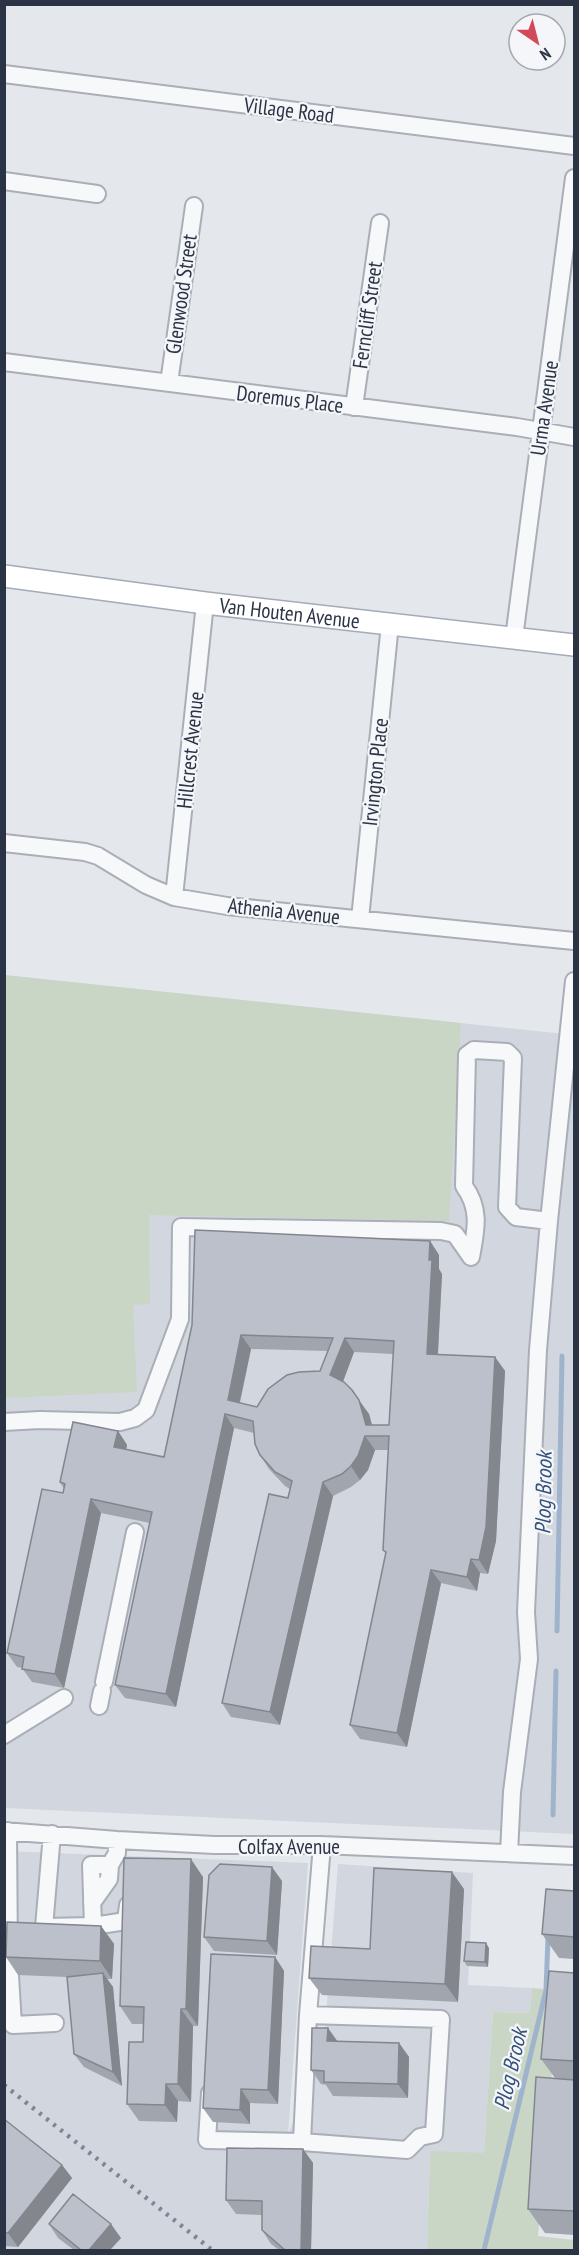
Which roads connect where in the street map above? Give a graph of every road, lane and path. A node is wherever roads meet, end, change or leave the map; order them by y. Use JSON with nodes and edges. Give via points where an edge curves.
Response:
{"nodes":[{"id":1,"x":4,"y":74,"type":"edge"},
{"id":2,"x":574,"y":146,"type":"edge"},
{"id":3,"x":574,"y":178,"type":"edge"},
{"id":4,"x":4,"y":181,"type":"edge"},
{"id":5,"x":97,"y":194,"type":"dead end"},
{"id":6,"x":194,"y":206,"type":"dead end"},
{"id":7,"x":380,"y":223,"type":"dead end"},
{"id":8,"x":4,"y":362,"type":"edge"},
{"id":9,"x":169,"y":383,"type":"junction"},
{"id":10,"x":354,"y":407,"type":"junction"},
{"id":11,"x":541,"y":431,"type":"junction"},
{"id":12,"x":574,"y":437,"type":"edge"},
{"id":13,"x":4,"y":576,"type":"edge"},
{"id":14,"x":205,"y":603,"type":"junction"},
{"id":15,"x":390,"y":624,"type":"junction"},
{"id":16,"x":514,"y":638,"type":"junction"},
{"id":17,"x":574,"y":645,"type":"edge"},
{"id":18,"x":4,"y":843,"type":"edge"},
{"id":19,"x":174,"y":897,"type":"junction"},
{"id":20,"x":360,"y":919,"type":"junction"},
{"id":21,"x":574,"y":941,"type":"edge"},
{"id":22,"x":574,"y":981,"type":"edge"},
{"id":23,"x":549,"y":1221,"type":"junction"},
{"id":24,"x":4,"y":1422,"type":"edge"},
{"id":25,"x":135,"y":1532,"type":"dead end"},
{"id":26,"x":102,"y":1693,"type":"dead end"},
{"id":27,"x":64,"y":1698,"type":"dead end"},
{"id":28,"x":4,"y":1735,"type":"edge"},
{"id":29,"x":6,"y":1831,"type":"edge"},
{"id":30,"x":52,"y":1834,"type":"junction"},
{"id":31,"x":117,"y":1840,"type":"junction"},
{"id":32,"x":322,"y":1845,"type":"junction"},
{"id":33,"x":509,"y":1852,"type":"junction"},
{"id":34,"x":133,"y":1853,"type":"junction"},
{"id":35,"x":574,"y":1856,"type":"edge"},
{"id":36,"x":111,"y":1863,"type":"junction"},
{"id":37,"x":129,"y":1891,"type":"edge"},
{"id":38,"x":93,"y":1926,"type":"junction"},
{"id":39,"x":7,"y":1959,"type":"edge"},
{"id":40,"x":308,"y":2015,"type":"junction"},
{"id":41,"x":55,"y":2023,"type":"dead end"},
{"id":42,"x":210,"y":2081,"type":"edge"},
{"id":43,"x":302,"y":2142,"type":"junction"}],
"edges":[{"from":1,"to":2,"type":"street","name":"Village Road"},
{"from":3,"to":11,"type":"street","name":"Urma Avenue"},
{"from":4,"to":5,"type":"street"},
{"from":6,"to":9,"type":"street","name":"Glenwood Street"},
{"from":7,"to":10,"type":"street","name":"Ferncliff Street"},
{"from":8,"to":9,"type":"street","name":"Doremus Place"},
{"from":9,"to":10,"type":"street","name":"Doremus Place"},
{"from":10,"to":11,"type":"street","name":"Doremus Place"},
{"from":11,"to":12,"type":"street","name":"Doremus Place"},
{"from":11,"to":16,"type":"street","name":"Urma Avenue"},
{"from":13,"to":14,"type":"main road","name":"Van Houten Avenue"},
{"from":14,"to":15,"type":"main road","name":"Van Houten Avenue"},
{"from":14,"to":19,"type":"street","name":"Hillcrest Avenue"},
{"from":15,"to":16,"type":"main road","name":"Van Houten Avenue"},
{"from":15,"to":20,"type":"street","name":"Irvington Place"},
{"from":16,"to":17,"type":"main road","name":"Van Houten Avenue"},
{"from":18,"to":19,"type":"street","name":"Athenia Avenue","via":[[99,856]]},
{"from":19,"to":20,"type":"street","name":"Athenia Avenue"},
{"from":20,"to":21,"type":"street","name":"Athenia Avenue"},
{"from":22,"to":23,"type":"street"},
{"from":23,"to":24,"type":"street","via":[[516,1217],[507,1207],[513,1058],[507,1052],[474,1050],[467,1055],[464,1186],[476,1213],[471,1257],[455,1234],[441,1231],[181,1227],[180,1319],[146,1410],[120,1422]]},
{"from":23,"to":33,"type":"street","via":[[537,1362],[526,1612],[529,1659],[512,1792]]},
{"from":25,"to":26,"type":"street"},
{"from":27,"to":28,"type":"street"},
{"from":29,"to":30,"type":"street","name":"Colfax Avenue"},
{"from":29,"to":39,"type":"street"},
{"from":30,"to":31,"type":"street","name":"Colfax Avenue"},
{"from":30,"to":38,"type":"street","via":[[44,1927]]},
{"from":31,"to":34,"type":"street","name":"Colfax Avenue"},
{"from":31,"to":36,"type":"street","via":[[117,1853]]},
{"from":32,"to":33,"type":"street","name":"Colfax Avenue"},
{"from":32,"to":34,"type":"street","name":"Colfax Avenue"},
{"from":32,"to":40,"type":"street"},
{"from":33,"to":35,"type":"street","name":"Colfax Avenue"},
{"from":34,"to":36,"type":"street"},
{"from":36,"to":38,"type":"street","via":[[91,1865]]},
{"from":37,"to":38,"type":"street","via":[[126,1921]]},
{"from":39,"to":41,"type":"street","via":[[13,2025]]},
{"from":40,"to":43,"type":"street"},
{"from":40,"to":43,"type":"street","via":[[441,2019],[434,2134],[420,2137],[407,2150]]},
{"from":42,"to":43,"type":"street","via":[[207,2140]]}]}
